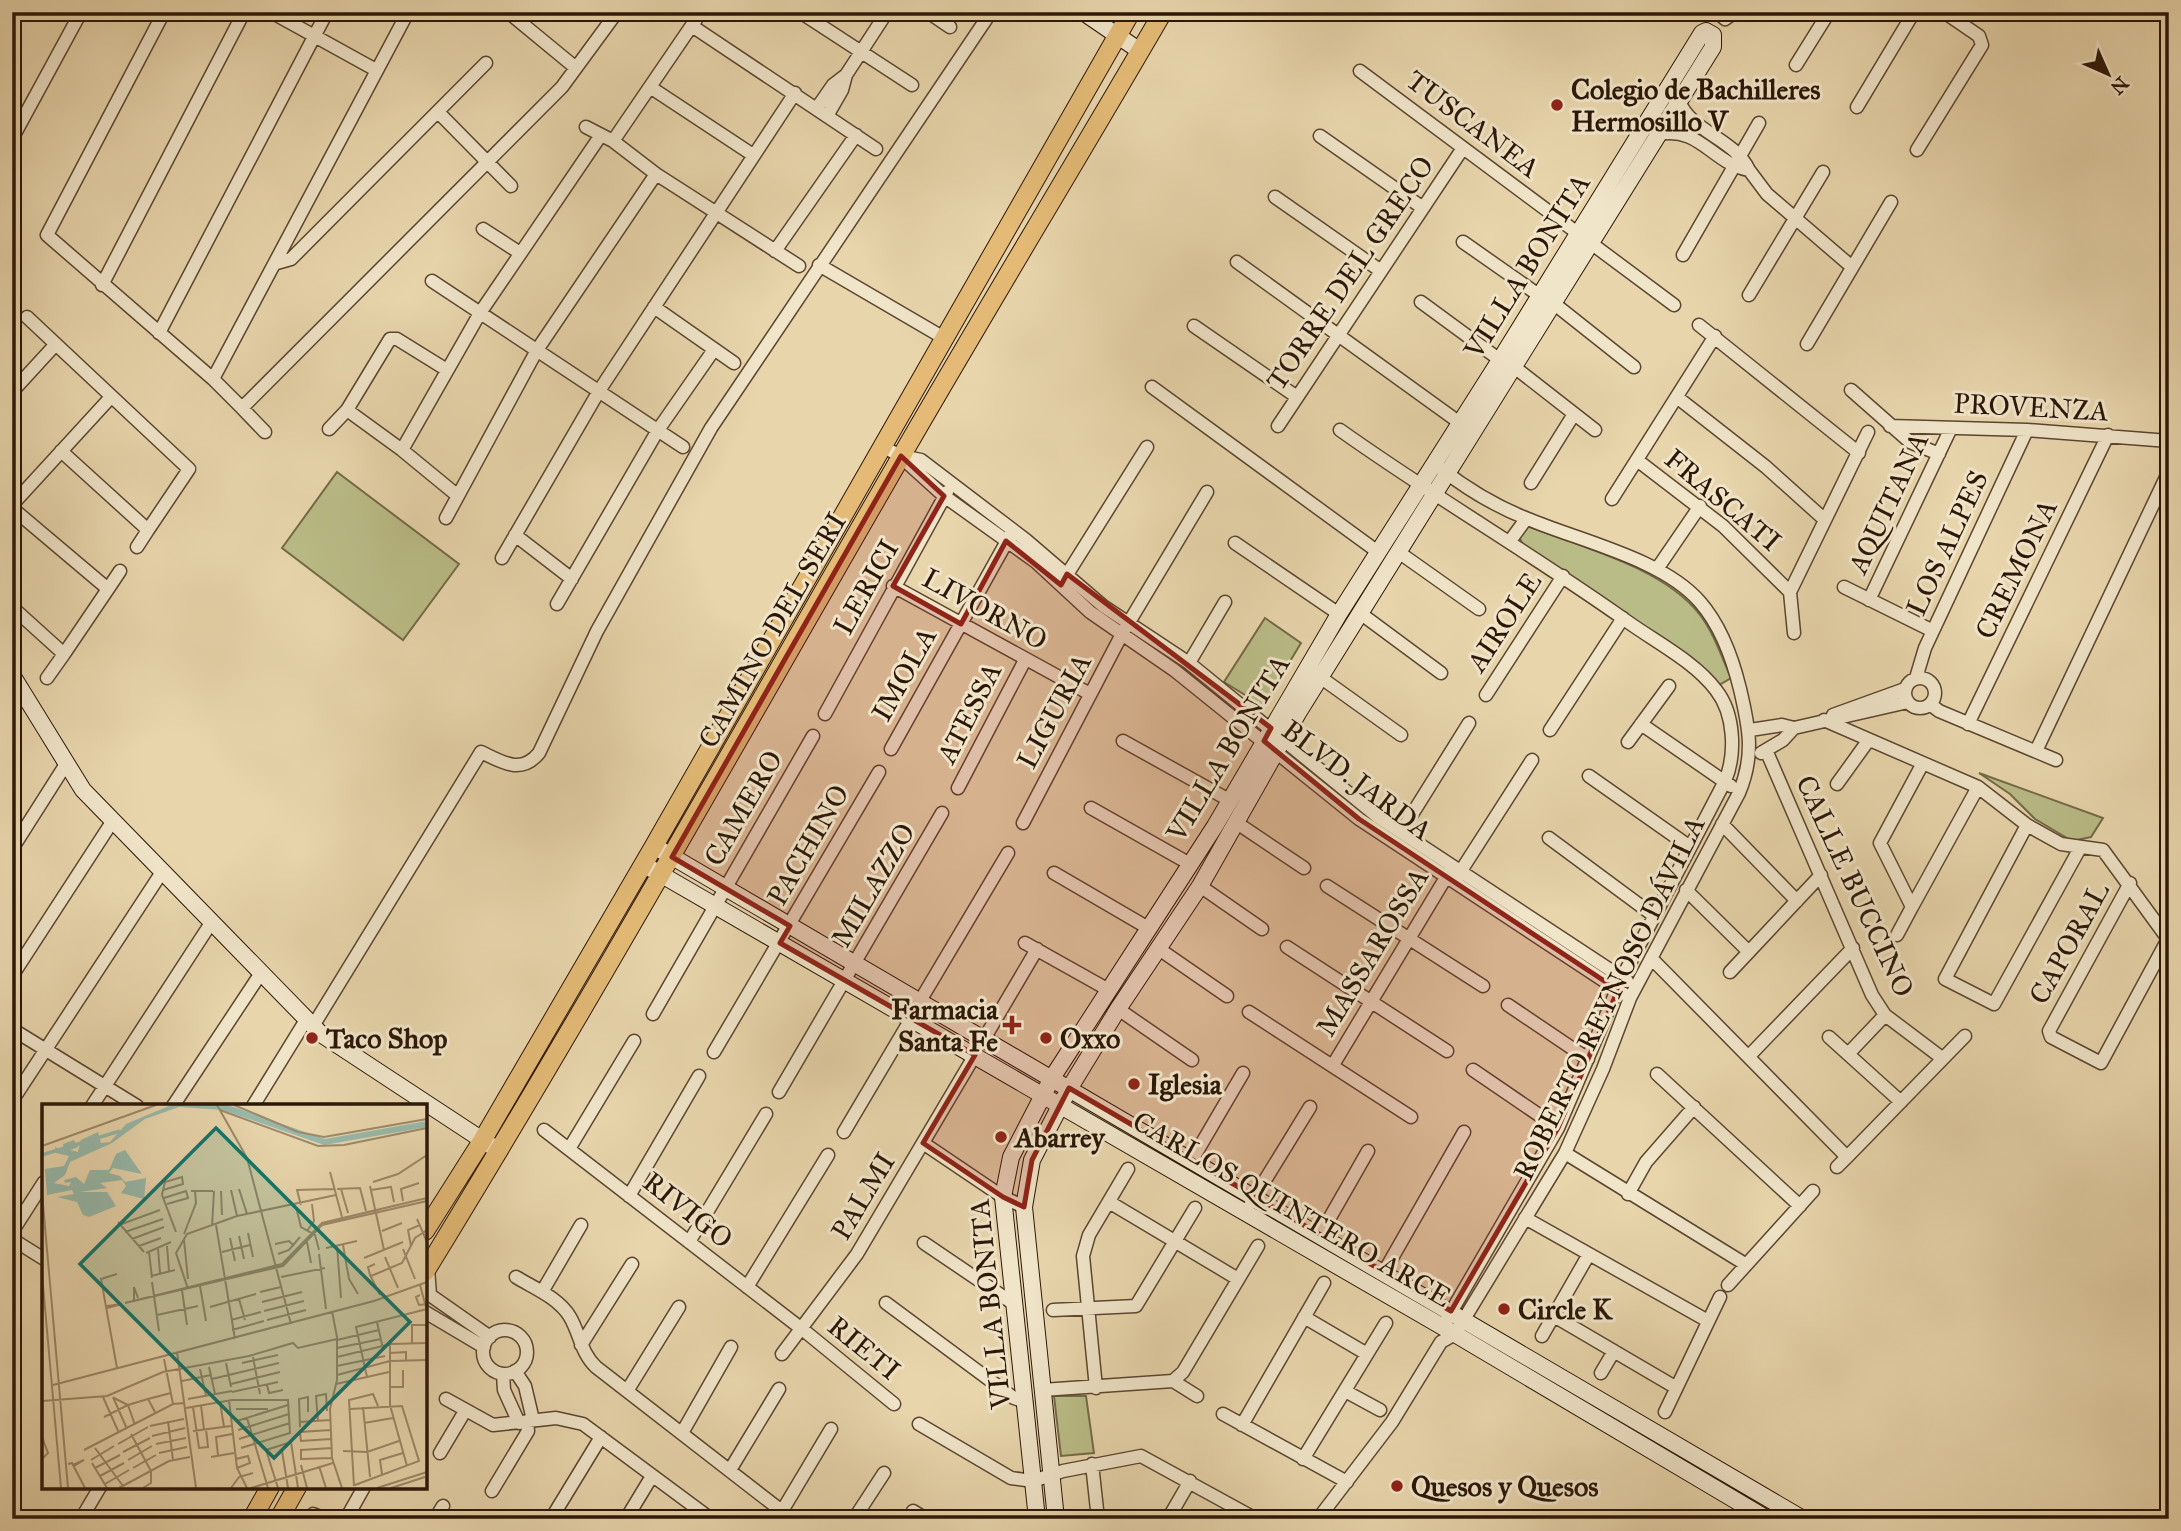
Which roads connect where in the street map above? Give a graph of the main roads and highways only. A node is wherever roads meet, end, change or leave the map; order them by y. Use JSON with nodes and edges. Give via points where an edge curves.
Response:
{"nodes":[{"id":1,"x":1131,"y":12,"type":"edge"},
{"id":2,"x":1163,"y":12,"type":"edge"},
{"id":3,"x":809,"y":578,"type":"junction"},
{"id":4,"x":818,"y":605,"type":"junction"},
{"id":5,"x":427,"y":1228,"type":"edge"},
{"id":6,"x":427,"y":1268,"type":"edge"},
{"id":7,"x":269,"y":1489,"type":"edge"},
{"id":8,"x":296,"y":1489,"type":"edge"},
{"id":9,"x":252,"y":1519,"type":"edge"},
{"id":10,"x":279,"y":1519,"type":"edge"}],
"edges":[{"from":1,"to":3,"type":"main road","name":"CAMINO DEL SERI"},
{"from":2,"to":4,"type":"main road","name":"CAMINO DEL SERI"},
{"from":3,"to":4,"type":"main road"},
{"from":3,"to":5,"type":"main road","name":"CAMINO DEL SERI"},
{"from":4,"to":6,"type":"main road","name":"CAMINO DEL SERI"},
{"from":7,"to":9,"type":"main road"},
{"from":8,"to":10,"type":"main road"}]}
